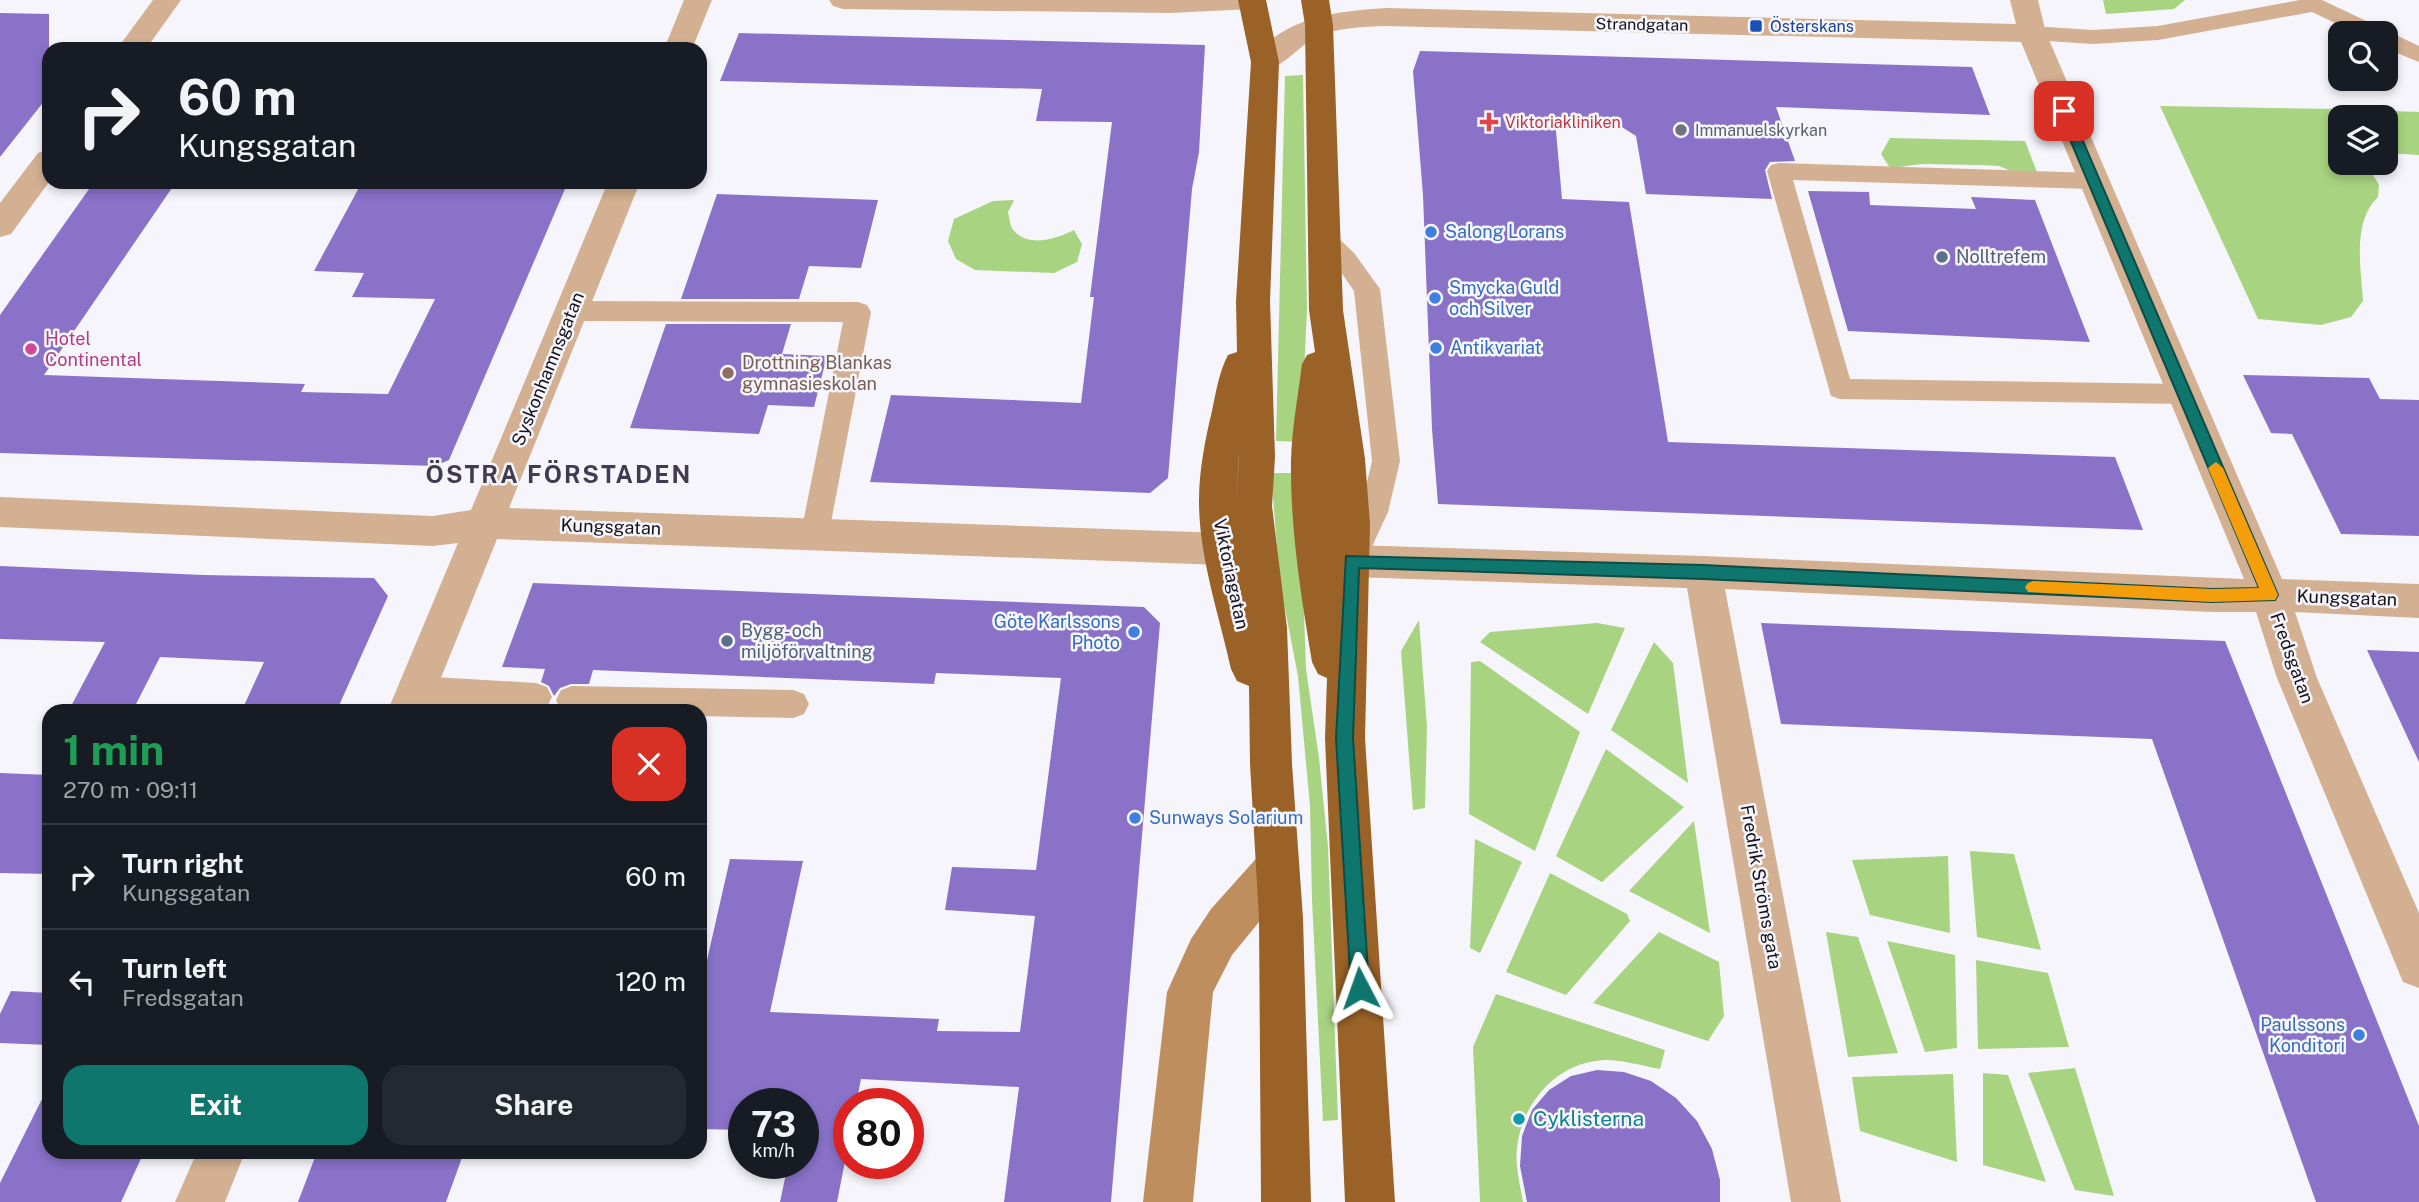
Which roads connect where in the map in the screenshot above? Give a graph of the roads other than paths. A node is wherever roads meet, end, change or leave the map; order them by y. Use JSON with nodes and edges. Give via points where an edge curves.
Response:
{"nodes":[{"id":1,"x":167,"y":0,"type":"edge"},
{"id":2,"x":698,"y":0,"type":"edge"},
{"id":3,"x":843,"y":0,"type":"edge"},
{"id":4,"x":1252,"y":0,"type":"edge"},
{"id":5,"x":1291,"y":0,"type":"edge"},
{"id":6,"x":2024,"y":0,"type":"edge"},
{"id":7,"x":2313,"y":3,"type":"edge"},
{"id":8,"x":1317,"y":12,"type":"edge"},
{"id":9,"x":2350,"y":21,"type":"edge"},
{"id":10,"x":2032,"y":33,"type":"junction"},
{"id":11,"x":136,"y":42,"type":"edge"},
{"id":12,"x":681,"y":42,"type":"edge"},
{"id":13,"x":2398,"y":45,"type":"edge"},
{"id":14,"x":2419,"y":55,"type":"edge"},
{"id":15,"x":1265,"y":62,"type":"junction"},
{"id":16,"x":42,"y":169,"type":"edge"},
{"id":17,"x":2093,"y":181,"type":"junction"},
{"id":18,"x":621,"y":189,"type":"edge"},
{"id":19,"x":0,"y":226,"type":"edge"},
{"id":20,"x":1323,"y":239,"type":"junction"},
{"id":21,"x":1253,"y":301,"type":"junction"},
{"id":22,"x":1326,"y":310,"type":"junction"},
{"id":23,"x":571,"y":311,"type":"junction"},
{"id":24,"x":2183,"y":394,"type":"junction"},
{"id":25,"x":0,"y":512,"type":"edge"},
{"id":26,"x":485,"y":523,"type":"junction"},
{"id":27,"x":816,"y":533,"type":"junction"},
{"id":28,"x":1222,"y":549,"type":"junction"},
{"id":29,"x":1352,"y":561,"type":"junction"},
{"id":30,"x":1703,"y":572,"type":"junction"},
{"id":31,"x":2270,"y":595,"type":"junction"},
{"id":32,"x":2419,"y":601,"type":"edge"},
{"id":33,"x":536,"y":697,"type":"dead end"},
{"id":34,"x":412,"y":700,"type":"edge"},
{"id":35,"x":572,"y":700,"type":"dead end"},
{"id":36,"x":793,"y":704,"type":"dead end"},
{"id":37,"x":1345,"y":738,"type":"junction"},
{"id":38,"x":1271,"y":764,"type":"junction"},
{"id":39,"x":1277,"y":867,"type":"junction"},
{"id":40,"x":2419,"y":966,"type":"edge"},
{"id":41,"x":218,"y":1159,"type":"edge"},
{"id":42,"x":200,"y":1202,"type":"edge"},
{"id":43,"x":1168,"y":1202,"type":"edge"},
{"id":44,"x":1286,"y":1202,"type":"edge"},
{"id":45,"x":1370,"y":1202,"type":"edge"},
{"id":46,"x":1816,"y":1202,"type":"edge"}],
"edges":[{"from":1,"to":11,"type":"street"},
{"from":2,"to":12,"type":"street"},
{"from":3,"to":4,"type":"street","via":[[1170,4]]},
{"from":4,"to":15,"type":"highway","name":"Viktoriagatan"},
{"from":5,"to":8,"type":"highway"},
{"from":6,"to":10,"type":"street","name":"Fredsgatan"},
{"from":7,"to":9,"type":"lane"},
{"from":7,"to":10,"type":"lane","via":[[2158,33],[2093,37]]},
{"from":8,"to":10,"type":"street","name":"Strandgatan","via":[[1354,19]]},
{"from":8,"to":15,"type":"street","name":"Strandgatan"},
{"from":8,"to":20,"type":"highway"},
{"from":10,"to":17,"type":"street","name":"Fredsgatan"},
{"from":13,"to":14,"type":"lane"},
{"from":15,"to":21,"type":"highway","name":"Viktoriagatan"},
{"from":16,"to":19,"type":"street"},
{"from":17,"to":24,"type":"street","name":"Fredsgatan"},
{"from":17,"to":24,"type":"lane","via":[[1779,171],[1840,388]]},
{"from":18,"to":23,"type":"street","name":"Syskonhamnsgatan"},
{"from":20,"to":22,"type":"highway"},
{"from":20,"to":29,"type":"lane","via":[[1367,289],[1385,461],[1374,512]]},
{"from":21,"to":28,"type":"highway","name":"Viktoriagatan","via":[[1220,456],[1217,503]]},
{"from":21,"to":38,"type":"highway","name":"Viktoriagatan","via":[[1254,506],[1268,628]]},
{"from":22,"to":29,"type":"highway","via":[[1347,459]]},
{"from":22,"to":37,"type":"highway","via":[[1308,458],[1314,557]]},
{"from":23,"to":26,"type":"street","name":"Syskonhamnsgatan"},
{"from":23,"to":27,"type":"lane","via":[[858,312]]},
{"from":24,"to":31,"type":"street","name":"Fredsgatan"},
{"from":25,"to":26,"type":"street","name":"Kungsgatan","via":[[433,531]]},
{"from":26,"to":27,"type":"street","name":"Kungsgatan"},
{"from":26,"to":34,"type":"street","name":"Syskonhamnsgatan"},
{"from":27,"to":28,"type":"street","name":"Kungsgatan"},
{"from":28,"to":38,"type":"highway","name":"Viktoriagatan"},
{"from":29,"to":30,"type":"street","name":"Kungsgatan"},
{"from":29,"to":37,"type":"highway"},
{"from":30,"to":31,"type":"street","name":"Kungsgatan"},
{"from":30,"to":46,"type":"street","name":"Fredrik Ströms gata"},
{"from":31,"to":32,"type":"street","name":"Kungsgatan"},
{"from":31,"to":40,"type":"street","name":"Fredsgatan","via":[[2297,678]]},
{"from":33,"to":34,"type":"lane"},
{"from":35,"to":36,"type":"lane"},
{"from":37,"to":45,"type":"highway"},
{"from":38,"to":39,"type":"highway","name":"Viktoriagatan"},
{"from":39,"to":43,"type":"street","via":[[1221,928],[1201,961],[1190,992]]},
{"from":39,"to":44,"type":"highway","name":"Viktoriagatan"},
{"from":41,"to":42,"type":"street"}]}
